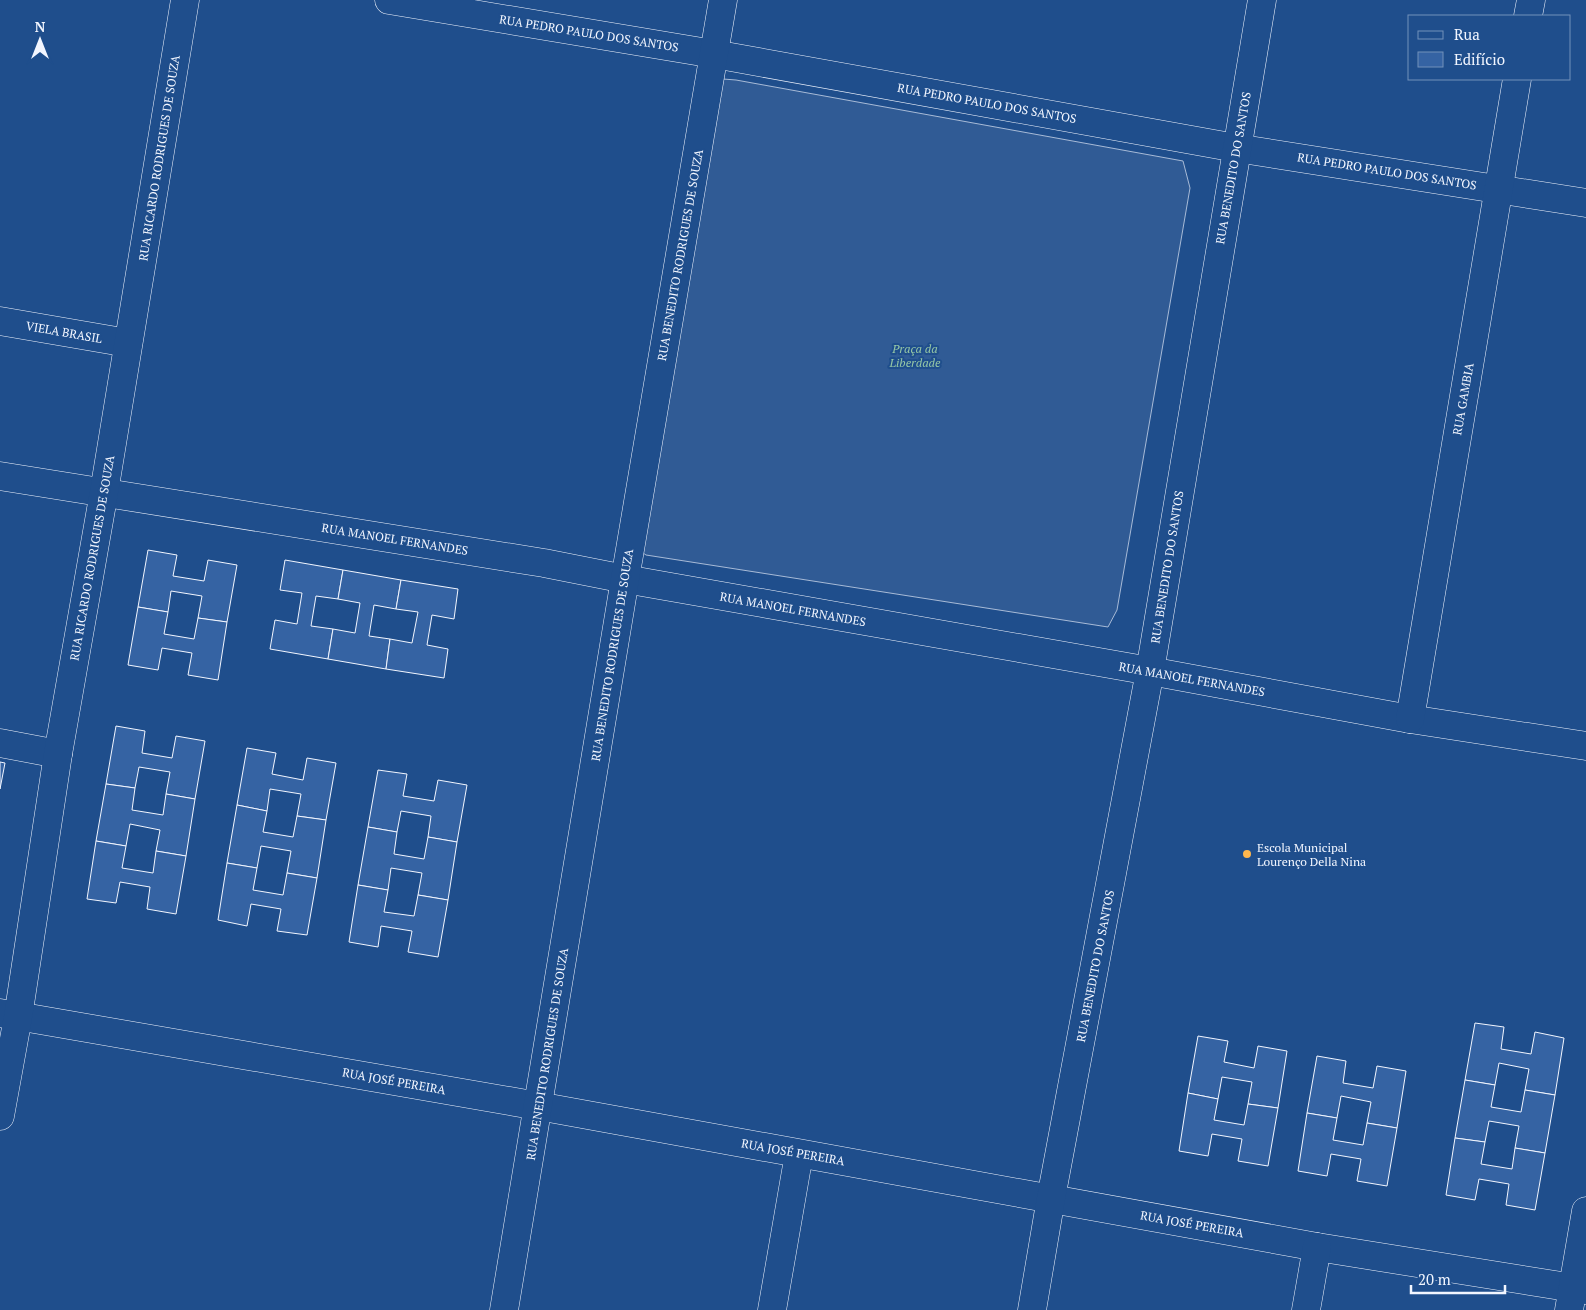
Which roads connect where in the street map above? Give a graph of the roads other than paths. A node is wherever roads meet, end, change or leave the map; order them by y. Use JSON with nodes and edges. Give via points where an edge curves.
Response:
{"nodes":[{"id":1,"x":185,"y":0,"type":"edge"},
{"id":2,"x":389,"y":0,"type":"edge"},
{"id":3,"x":723,"y":0,"type":"edge"},
{"id":4,"x":1262,"y":0,"type":"edge"},
{"id":5,"x":1531,"y":0,"type":"edge"},
{"id":6,"x":1528,"y":15,"type":"edge"},
{"id":7,"x":714,"y":54,"type":"junction"},
{"id":8,"x":1517,"y":80,"type":"edge"},
{"id":9,"x":1236,"y":148,"type":"junction"},
{"id":10,"x":1498,"y":188,"type":"junction"},
{"id":11,"x":1586,"y":203,"type":"edge"},
{"id":12,"x":0,"y":321,"type":"edge"},
{"id":13,"x":128,"y":343,"type":"junction"},
{"id":14,"x":0,"y":476,"type":"edge"},
{"id":15,"x":104,"y":492,"type":"junction"},
{"id":16,"x":624,"y":579,"type":"junction"},
{"id":17,"x":1150,"y":671,"type":"junction"},
{"id":18,"x":1410,"y":719,"type":"junction"},
{"id":19,"x":0,"y":743,"type":"edge"},
{"id":20,"x":1586,"y":746,"type":"edge"},
{"id":21,"x":58,"y":754,"type":"junction"},
{"id":22,"x":9,"y":1015,"type":"edge"},
{"id":23,"x":538,"y":1106,"type":"junction"},
{"id":24,"x":0,"y":1116,"type":"edge"},
{"id":25,"x":799,"y":1154,"type":"junction"},
{"id":26,"x":1051,"y":1198,"type":"junction"},
{"id":27,"x":1586,"y":1211,"type":"edge"},
{"id":28,"x":1317,"y":1247,"type":"junction"},
{"id":29,"x":1576,"y":1296,"type":"edge"},
{"id":30,"x":504,"y":1310,"type":"edge"},
{"id":31,"x":772,"y":1310,"type":"edge"},
{"id":32,"x":1032,"y":1310,"type":"edge"},
{"id":33,"x":1306,"y":1310,"type":"edge"}],
"edges":[{"from":1,"to":13,"type":"street","name":"RUA RICARDO RODRIGUES DE SOUZA"},
{"from":2,"to":7,"type":"street","name":"RUA PEDRO PAULO DOS SANTOS"},
{"from":3,"to":7,"type":"street","name":"RUA BENEDITO RODRIGUES DE SOUZA"},
{"from":4,"to":9,"type":"street","name":"RUA BENEDITO DO SANTOS"},
{"from":5,"to":6,"type":"street"},
{"from":7,"to":9,"type":"street","name":"RUA PEDRO PAULO DOS SANTOS"},
{"from":7,"to":16,"type":"street","name":"RUA BENEDITO RODRIGUES DE SOUZA"},
{"from":8,"to":10,"type":"street","name":"RUA GAMBIA"},
{"from":9,"to":10,"type":"street","name":"RUA PEDRO PAULO DOS SANTOS"},
{"from":9,"to":17,"type":"street","name":"RUA BENEDITO DO SANTOS"},
{"from":10,"to":11,"type":"street","name":"RUA PEDRO PAULO DOS SANTOS"},
{"from":10,"to":18,"type":"street","name":"RUA GAMBIA"},
{"from":12,"to":13,"type":"street","name":"VIELA BRASIL"},
{"from":13,"to":15,"type":"street","name":"RUA RICARDO RODRIGUES DE SOUZA"},
{"from":14,"to":15,"type":"street","name":"RUA MANOEL FERNANDES"},
{"from":15,"to":16,"type":"street","name":"RUA MANOEL FERNANDES","via":[[544,563]]},
{"from":15,"to":21,"type":"street","name":"RUA RICARDO RODRIGUES DE SOUZA"},
{"from":16,"to":17,"type":"street","name":"RUA MANOEL FERNANDES"},
{"from":16,"to":23,"type":"street","name":"RUA BENEDITO RODRIGUES DE SOUZA"},
{"from":17,"to":18,"type":"street","name":"RUA MANOEL FERNANDES"},
{"from":17,"to":26,"type":"street","name":"RUA BENEDITO DO SANTOS"},
{"from":18,"to":20,"type":"street","name":"RUA MANOEL FERNANDES"},
{"from":19,"to":21,"type":"street"},
{"from":21,"to":22,"type":"street","name":"RUA RICARDO RODRIGUES DE SOUZA"},
{"from":22,"to":23,"type":"street","name":"RUA JOSÉ PEREIRA"},
{"from":22,"to":24,"type":"street","name":"RUA RICARDO RODRIGUES DE SOUZA"},
{"from":23,"to":25,"type":"street","name":"RUA JOSÉ PEREIRA"},
{"from":23,"to":30,"type":"street","name":"RUA BENEDITO RODRIGUES DE SOUZA"},
{"from":25,"to":26,"type":"street","name":"RUA JOSÉ PEREIRA"},
{"from":25,"to":31,"type":"street"},
{"from":26,"to":28,"type":"street","name":"RUA JOSÉ PEREIRA"},
{"from":26,"to":32,"type":"street","name":"RUA BENEDITO DO SANTOS"},
{"from":27,"to":29,"type":"street"},
{"from":28,"to":29,"type":"street","name":"RUA JOSÉ PEREIRA"},
{"from":28,"to":33,"type":"street"}]}
